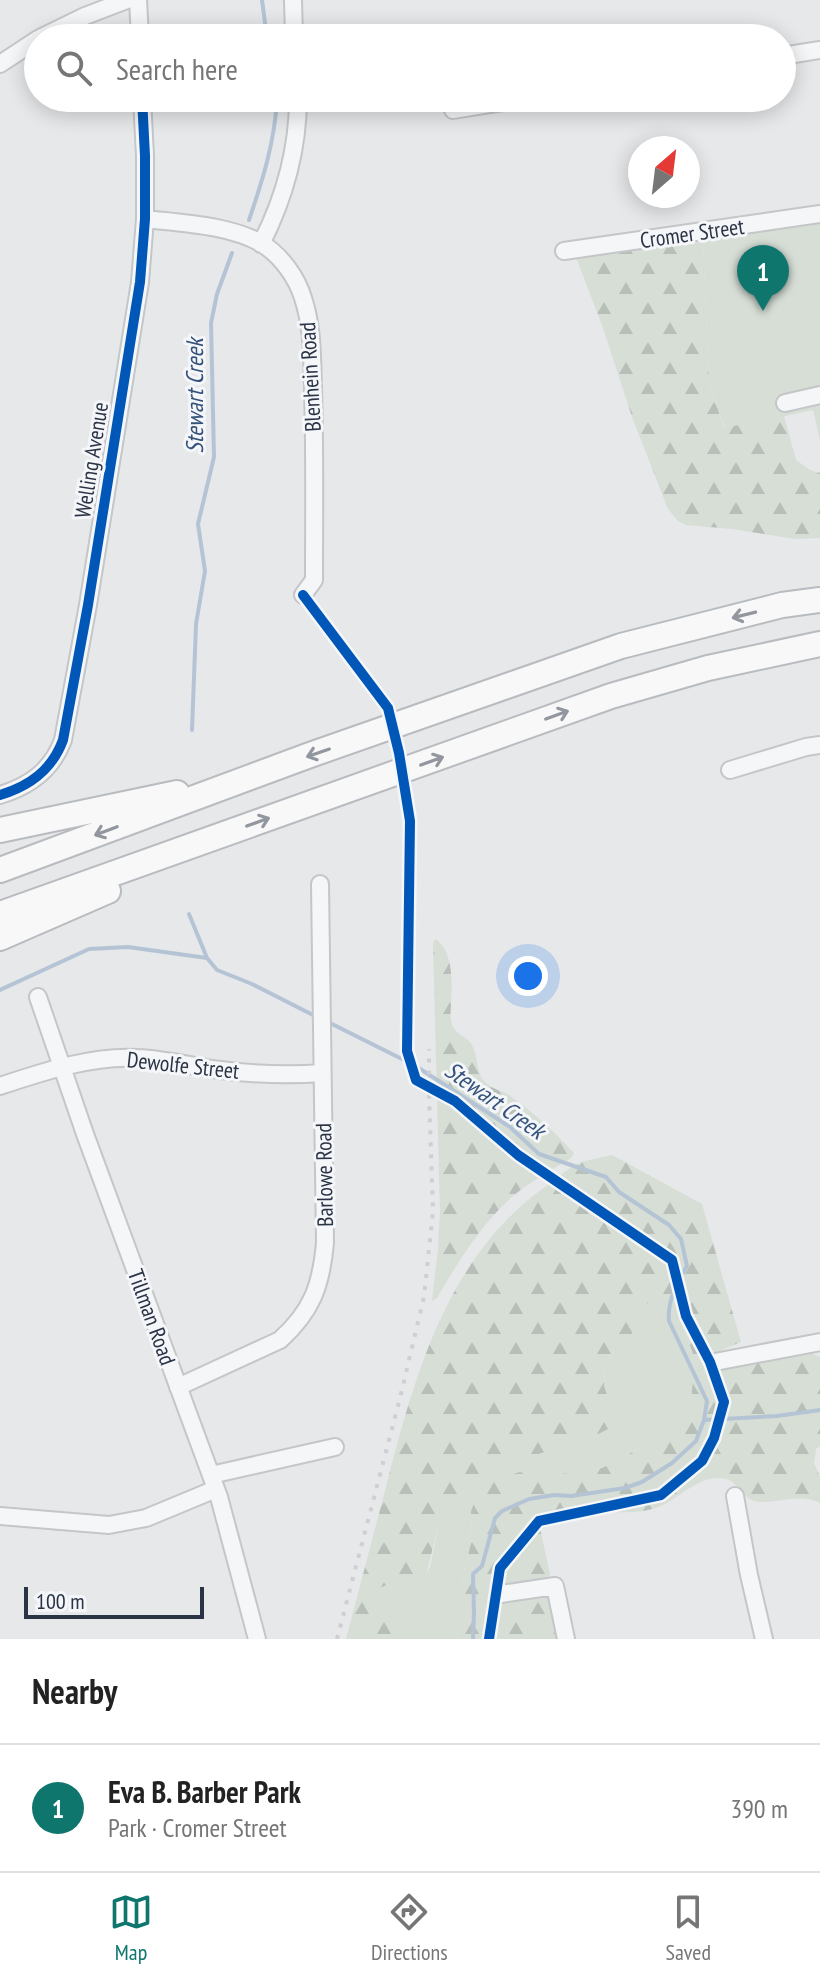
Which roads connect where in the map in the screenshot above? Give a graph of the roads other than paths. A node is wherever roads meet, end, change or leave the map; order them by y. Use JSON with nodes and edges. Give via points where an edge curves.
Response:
{"nodes":[{"id":1,"x":127,"y":0,"type":"edge"},
{"id":2,"x":138,"y":0,"type":"edge"},
{"id":3,"x":293,"y":0,"type":"edge"},
{"id":4,"x":68,"y":24,"type":"edge"},
{"id":5,"x":139,"y":24,"type":"edge"},
{"id":6,"x":294,"y":24,"type":"edge"},
{"id":7,"x":24,"y":48,"type":"edge"},
{"id":8,"x":820,"y":50,"type":"edge"},
{"id":9,"x":796,"y":54,"type":"edge"},
{"id":10,"x":0,"y":64,"type":"edge"},
{"id":11,"x":142,"y":112,"type":"edge"},
{"id":12,"x":298,"y":112,"type":"edge"},
{"id":13,"x":820,"y":214,"type":"edge"},
{"id":14,"x":145,"y":219,"type":"junction"},
{"id":15,"x":261,"y":244,"type":"junction"},
{"id":16,"x":564,"y":251,"type":"dead end"},
{"id":17,"x":820,"y":395,"type":"edge"},
{"id":18,"x":785,"y":403,"type":"dead end"},
{"id":19,"x":303,"y":595,"type":"dead end"},
{"id":20,"x":820,"y":600,"type":"edge"},
{"id":21,"x":820,"y":644,"type":"edge"},
{"id":22,"x":820,"y":745,"type":"edge"},
{"id":23,"x":730,"y":770,"type":"dead end"},
{"id":24,"x":258,"y":775,"type":"junction"},
{"id":25,"x":0,"y":795,"type":"edge"},
{"id":26,"x":0,"y":830,"type":"edge"},
{"id":27,"x":212,"y":838,"type":"junction"},
{"id":28,"x":0,"y":870,"type":"edge"},
{"id":29,"x":320,"y":884,"type":"dead end"},
{"id":30,"x":0,"y":914,"type":"edge"},
{"id":31,"x":0,"y":938,"type":"edge"},
{"id":32,"x":38,"y":997,"type":"dead end"},
{"id":33,"x":63,"y":1067,"type":"junction"},
{"id":34,"x":322,"y":1073,"type":"junction"},
{"id":35,"x":0,"y":1086,"type":"edge"},
{"id":36,"x":820,"y":1342,"type":"edge"},
{"id":37,"x":715,"y":1362,"type":"dead end"},
{"id":38,"x":178,"y":1387,"type":"junction"},
{"id":39,"x":335,"y":1447,"type":"dead end"},
{"id":40,"x":213,"y":1482,"type":"junction"},
{"id":41,"x":735,"y":1496,"type":"dead end"},
{"id":42,"x":0,"y":1516,"type":"edge"},
{"id":43,"x":501,"y":1594,"type":"dead end"},
{"id":44,"x":257,"y":1639,"type":"edge"},
{"id":45,"x":566,"y":1639,"type":"edge"},
{"id":46,"x":764,"y":1639,"type":"edge"}],
"edges":[{"from":1,"to":4,"type":"street"},
{"from":2,"to":5,"type":"street"},
{"from":3,"to":6,"type":"street"},
{"from":7,"to":10,"type":"street"},
{"from":8,"to":9,"type":"street"},
{"from":11,"to":14,"type":"street","name":"Welling Avenue"},
{"from":12,"to":15,"type":"street","via":[[279,206]]},
{"from":13,"to":16,"type":"street","name":"Cromer Street"},
{"from":14,"to":15,"type":"street","name":"Blenhein Road","via":[[237,233]]},
{"from":14,"to":25,"type":"street","name":"Welling Avenue","via":[[140,282],[63,740],[42,774]]},
{"from":15,"to":19,"type":"street","name":"Blenhein Road","via":[[295,280],[311,333],[314,580]]},
{"from":17,"to":18,"type":"street"},
{"from":20,"to":24,"type":"highway","one_way":true,"via":[[621,646]]},
{"from":27,"to":21,"type":"highway","one_way":true,"via":[[611,696]]},
{"from":22,"to":23,"type":"street"},
{"from":24,"to":26,"type":"highway"},
{"from":24,"to":28,"type":"highway","one_way":true},
{"from":27,"to":30,"type":"highway"},
{"from":27,"to":31,"type":"highway","via":[[185,856]]},
{"from":29,"to":34,"type":"street","name":"Barlowe Road"},
{"from":32,"to":33,"type":"street","name":"Tillman Road"},
{"from":33,"to":34,"type":"street","name":"Dewolfe Street","via":[[139,1058],[265,1074]]},
{"from":33,"to":35,"type":"street","name":"Dewolfe Street"},
{"from":33,"to":38,"type":"street","name":"Tillman Road"},
{"from":34,"to":38,"type":"street","name":"Barlowe Road","via":[[325,1243],[318,1288],[305,1313],[280,1340]]},
{"from":36,"to":37,"type":"street"},
{"from":38,"to":40,"type":"street","name":"Tillman Road"},
{"from":39,"to":40,"type":"street"},
{"from":40,"to":42,"type":"street","via":[[146,1518],[118,1524]]},
{"from":40,"to":44,"type":"street","name":"Tillman Road"},
{"from":41,"to":46,"type":"street"},
{"from":43,"to":45,"type":"street","via":[[555,1586]]}]}
